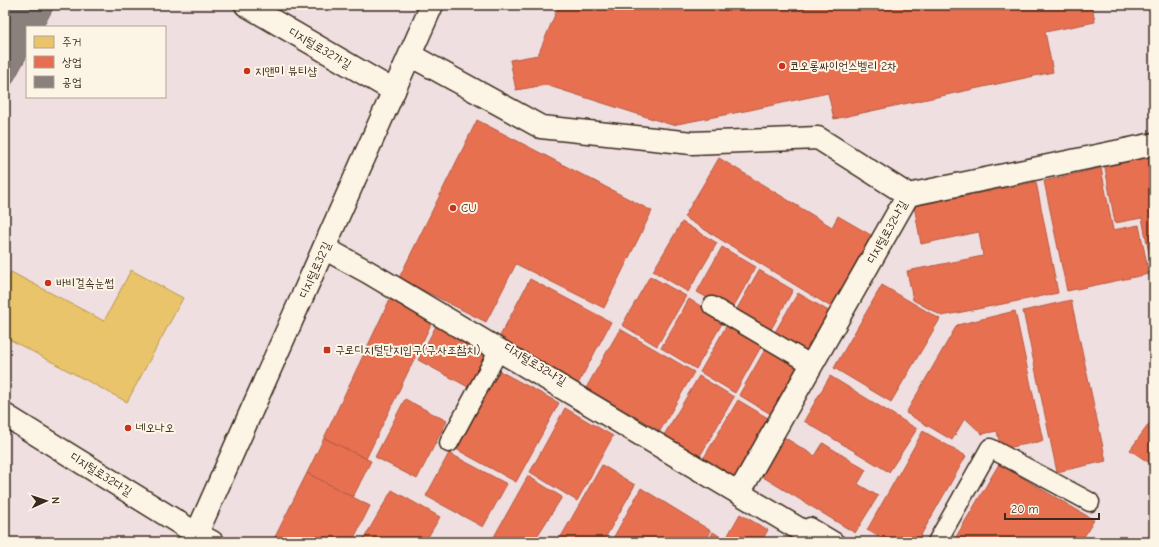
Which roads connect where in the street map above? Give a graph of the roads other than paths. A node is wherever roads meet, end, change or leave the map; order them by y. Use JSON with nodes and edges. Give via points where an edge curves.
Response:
{"nodes":[{"id":1,"x":246,"y":5,"type":"edge"},
{"id":2,"x":432,"y":5,"type":"edge"},
{"id":3,"x":410,"y":55,"type":"junction"},
{"id":4,"x":394,"y":91,"type":"junction"},
{"id":5,"x":1154,"y":144,"type":"edge"},
{"id":6,"x":908,"y":195,"type":"junction"},
{"id":7,"x":326,"y":245,"type":"junction"},
{"id":8,"x":712,"y":306,"type":"dead end"},
{"id":9,"x":499,"y":350,"type":"junction"},
{"id":10,"x":812,"y":365,"type":"junction"},
{"id":11,"x":5,"y":415,"type":"edge"},
{"id":12,"x":449,"y":443,"type":"dead end"},
{"id":13,"x":741,"y":490,"type":"junction"},
{"id":14,"x":1090,"y":502,"type":"dead end"},
{"id":15,"x":201,"y":539,"type":"edge"},
{"id":16,"x":821,"y":542,"type":"edge"},
{"id":17,"x":835,"y":542,"type":"edge"},
{"id":18,"x":937,"y":542,"type":"edge"}],
"edges":[{"from":1,"to":4,"type":"street","name":"디지털로32가길"},
{"from":2,"to":3,"type":"street","name":"디지털로32길"},
{"from":3,"to":4,"type":"street","name":"디지털로32길"},
{"from":3,"to":6,"type":"street","via":[[541,127],[692,143],[818,138]]},
{"from":4,"to":7,"type":"street","name":"디지털로32길"},
{"from":5,"to":6,"type":"street","name":"디지털로32나길"},
{"from":6,"to":10,"type":"street","name":"디지털로32나길"},
{"from":7,"to":9,"type":"street","name":"디지털로32나길"},
{"from":7,"to":13,"type":"lane","name":"디지털로32나길","via":[[377,270]]},
{"from":7,"to":15,"type":"street","name":"디지털로32길"},
{"from":8,"to":10,"type":"lane"},
{"from":9,"to":12,"type":"lane"},
{"from":9,"to":13,"type":"street","name":"디지털로32나길"},
{"from":10,"to":13,"type":"street","name":"디지털로32나길"},
{"from":11,"to":15,"type":"street","name":"디지털로32다길"},
{"from":13,"to":16,"type":"street","name":"디지털로32나길"},
{"from":13,"to":17,"type":"lane","name":"디지털로32나길"},
{"from":14,"to":18,"type":"lane","via":[[990,448]]}]}
